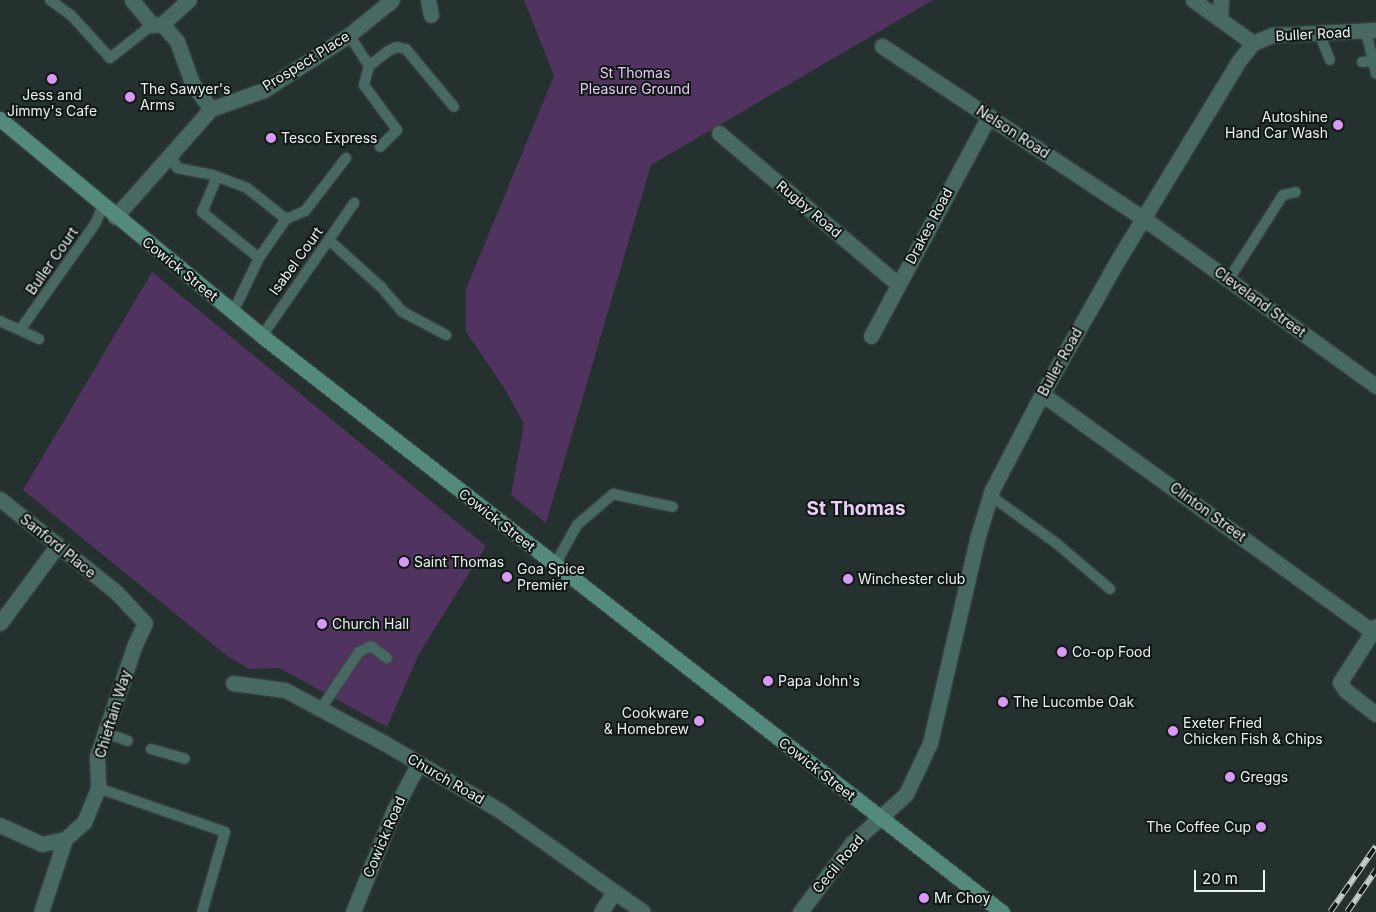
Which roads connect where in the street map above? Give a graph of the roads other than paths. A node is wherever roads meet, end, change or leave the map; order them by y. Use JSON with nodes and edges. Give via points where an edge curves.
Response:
{"nodes":[{"id":1,"x":50,"y":0,"type":"edge"},
{"id":2,"x":132,"y":0,"type":"edge"},
{"id":3,"x":189,"y":0,"type":"edge"},
{"id":4,"x":392,"y":0,"type":"edge"},
{"id":5,"x":428,"y":0,"type":"edge"},
{"id":6,"x":1193,"y":0,"type":"edge"},
{"id":7,"x":1221,"y":0,"type":"edge"},
{"id":8,"x":431,"y":16,"type":"dead end"},
{"id":9,"x":1220,"y":18,"type":"junction"},
{"id":10,"x":157,"y":24,"type":"junction"},
{"id":11,"x":1371,"y":31,"type":"edge"},
{"id":12,"x":1319,"y":33,"type":"junction"},
{"id":13,"x":350,"y":35,"type":"junction"},
{"id":14,"x":1253,"y":43,"type":"junction"},
{"id":15,"x":882,"y":46,"type":"dead end"},
{"id":16,"x":1330,"y":60,"type":"dead end"},
{"id":17,"x":1373,"y":61,"type":"junction"},
{"id":18,"x":1362,"y":62,"type":"dead end"},
{"id":19,"x":369,"y":66,"type":"junction"},
{"id":20,"x":1376,"y":74,"type":"edge"},
{"id":21,"x":454,"y":107,"type":"dead end"},
{"id":22,"x":211,"y":109,"type":"junction"},
{"id":23,"x":989,"y":116,"type":"junction"},
{"id":24,"x":0,"y":119,"type":"edge"},
{"id":25,"x":720,"y":133,"type":"dead end"},
{"id":26,"x":380,"y":147,"type":"dead end"},
{"id":27,"x":170,"y":152,"type":"junction"},
{"id":28,"x":346,"y":158,"type":"dead end"},
{"id":29,"x":217,"y":177,"type":"junction"},
{"id":30,"x":1296,"y":192,"type":"dead end"},
{"id":31,"x":354,"y":203,"type":"dead end"},
{"id":32,"x":103,"y":206,"type":"junction"},
{"id":33,"x":116,"y":217,"type":"junction"},
{"id":34,"x":1143,"y":218,"type":"junction"},
{"id":35,"x":286,"y":219,"type":"junction"},
{"id":36,"x":329,"y":240,"type":"junction"},
{"id":37,"x":259,"y":258,"type":"junction"},
{"id":38,"x":1229,"y":279,"type":"junction"},
{"id":39,"x":898,"y":284,"type":"junction"},
{"id":40,"x":234,"y":312,"type":"junction"},
{"id":41,"x":0,"y":321,"type":"edge"},
{"id":42,"x":20,"y":330,"type":"junction"},
{"id":43,"x":446,"y":335,"type":"dead end"},
{"id":44,"x":262,"y":336,"type":"junction"},
{"id":45,"x":871,"y":336,"type":"dead end"},
{"id":46,"x":39,"y":339,"type":"dead end"},
{"id":47,"x":1376,"y":386,"type":"edge"},
{"id":48,"x":1042,"y":394,"type":"junction"},
{"id":49,"x":991,"y":496,"type":"junction"},
{"id":50,"x":0,"y":500,"type":"edge"},
{"id":51,"x":673,"y":507,"type":"dead end"},
{"id":52,"x":58,"y":545,"type":"junction"},
{"id":53,"x":555,"y":565,"type":"junction"},
{"id":54,"x":1110,"y":589,"type":"dead end"},
{"id":55,"x":116,"y":592,"type":"joint"},
{"id":56,"x":0,"y":623,"type":"edge"},
{"id":57,"x":1374,"y":628,"type":"edge"},
{"id":58,"x":386,"y":658,"type":"dead end"},
{"id":59,"x":233,"y":683,"type":"dead end"},
{"id":60,"x":320,"y":710,"type":"junction"},
{"id":61,"x":1376,"y":714,"type":"edge"},
{"id":62,"x":105,"y":733,"type":"junction"},
{"id":63,"x":128,"y":741,"type":"dead end"},
{"id":64,"x":151,"y":749,"type":"dead end"},
{"id":65,"x":185,"y":759,"type":"dead end"},
{"id":66,"x":419,"y":764,"type":"junction"},
{"id":67,"x":98,"y":788,"type":"junction"},
{"id":68,"x":879,"y":818,"type":"junction"},
{"id":69,"x":0,"y":825,"type":"edge"},
{"id":70,"x":65,"y":839,"type":"junction"},
{"id":71,"x":614,"y":892,"type":"junction"},
{"id":72,"x":41,"y":912,"type":"edge"},
{"id":73,"x":202,"y":912,"type":"edge"},
{"id":74,"x":353,"y":912,"type":"edge"},
{"id":75,"x":601,"y":912,"type":"edge"},
{"id":76,"x":642,"y":912,"type":"edge"},
{"id":77,"x":800,"y":912,"type":"edge"},
{"id":78,"x":1002,"y":912,"type":"edge"}],
"edges":[{"from":1,"to":10,"type":"lane","via":[[72,15],[110,58]]},
{"from":2,"to":10,"type":"street"},
{"from":3,"to":10,"type":"street"},
{"from":4,"to":13,"type":"street","name":"Prospect Place"},
{"from":5,"to":8,"type":"street"},
{"from":6,"to":9,"type":"street"},
{"from":7,"to":9,"type":"street"},
{"from":9,"to":14,"type":"street"},
{"from":10,"to":22,"type":"street","via":[[177,41],[192,83]]},
{"from":11,"to":12,"type":"street","name":"Buller Road"},
{"from":11,"to":17,"type":"lane"},
{"from":12,"to":14,"type":"street","name":"Buller Road","via":[[1272,35]]},
{"from":12,"to":16,"type":"lane"},
{"from":13,"to":19,"type":"lane"},
{"from":13,"to":22,"type":"street","name":"Prospect Place","via":[[264,90]]},
{"from":14,"to":34,"type":"street","name":"Buller Road","via":[[1238,62]]},
{"from":15,"to":23,"type":"street","name":"Nelson Road"},
{"from":17,"to":18,"type":"lane"},
{"from":17,"to":20,"type":"lane"},
{"from":19,"to":21,"type":"lane","via":[[388,51],[397,47],[406,49]]},
{"from":19,"to":26,"type":"lane","via":[[364,85],[397,130]]},
{"from":22,"to":27,"type":"street","name":"Prospect Place"},
{"from":23,"to":34,"type":"street","name":"Nelson Road"},
{"from":23,"to":39,"type":"street","name":"Drakes Road"},
{"from":24,"to":32,"type":"main road","name":"Cowick Street"},
{"from":25,"to":39,"type":"street","name":"Rugby Road"},
{"from":27,"to":29,"type":"lane","via":[[177,168]]},
{"from":27,"to":33,"type":"street","name":"Prospect Place"},
{"from":28,"to":35,"type":"lane","via":[[305,211]]},
{"from":29,"to":35,"type":"lane","via":[[247,188]]},
{"from":29,"to":37,"type":"lane","via":[[202,212]]},
{"from":30,"to":38,"type":"lane","via":[[1284,195]]},
{"from":31,"to":36,"type":"lane","name":"Isabel Court"},
{"from":32,"to":33,"type":"main road","name":"Cowick Street"},
{"from":32,"to":42,"type":"lane","name":"Buller Court","via":[[95,224]]},
{"from":33,"to":40,"type":"main road","name":"Cowick Street"},
{"from":34,"to":38,"type":"street","name":"Cleveland Street"},
{"from":34,"to":48,"type":"street","name":"Buller Road"},
{"from":35,"to":37,"type":"lane"},
{"from":36,"to":43,"type":"lane","via":[[381,287],[403,312]]},
{"from":36,"to":44,"type":"lane","name":"Isabel Court"},
{"from":37,"to":40,"type":"lane"},
{"from":38,"to":47,"type":"street","name":"Cleveland Street"},
{"from":39,"to":45,"type":"street","name":"Drakes Road"},
{"from":40,"to":44,"type":"main road","name":"Cowick Street"},
{"from":41,"to":42,"type":"lane"},
{"from":42,"to":46,"type":"lane"},
{"from":44,"to":53,"type":"main road","name":"Cowick Street"},
{"from":48,"to":49,"type":"street","name":"Buller Road"},
{"from":48,"to":57,"type":"street","name":"Clinton Street"},
{"from":49,"to":54,"type":"lane","via":[[1056,543]]},
{"from":49,"to":68,"type":"street","name":"Buller Road","via":[[977,539],[930,743],[906,794]]},
{"from":50,"to":52,"type":"street","name":"Sanford Place"},
{"from":51,"to":53,"type":"lane","via":[[613,494],[578,525]]},
{"from":52,"to":55,"type":"street","name":"Sanford Place"},
{"from":52,"to":56,"type":"street"},
{"from":53,"to":68,"type":"main road","name":"Cowick Street"},
{"from":55,"to":62,"type":"street","name":"Chieftain Way","via":[[145,623],[134,644]]},
{"from":57,"to":61,"type":"street","via":[[1340,682],[1344,690]]},
{"from":58,"to":60,"type":"lane","via":[[370,646],[359,652]]},
{"from":59,"to":60,"type":"street","name":"Church Road","via":[[285,690]]},
{"from":60,"to":66,"type":"street","name":"Church Road"},
{"from":62,"to":63,"type":"lane"},
{"from":62,"to":67,"type":"street","name":"Chieftain Way","via":[[97,756]]},
{"from":64,"to":65,"type":"lane"},
{"from":66,"to":71,"type":"street","name":"Church Road","via":[[499,810]]},
{"from":66,"to":74,"type":"street","name":"Cowick Road","via":[[394,810]]},
{"from":67,"to":70,"type":"street","name":"Chieftain Way","via":[[84,822]]},
{"from":67,"to":73,"type":"lane","via":[[225,832]]},
{"from":68,"to":77,"type":"street","name":"Cecil Road","via":[[852,843]]},
{"from":68,"to":78,"type":"main road","name":"Cowick Street"},
{"from":69,"to":70,"type":"street","via":[[42,844]]},
{"from":70,"to":72,"type":"street","name":"Chieftain Way"},
{"from":71,"to":75,"type":"street"},
{"from":71,"to":76,"type":"street","name":"Church Road"}]}
